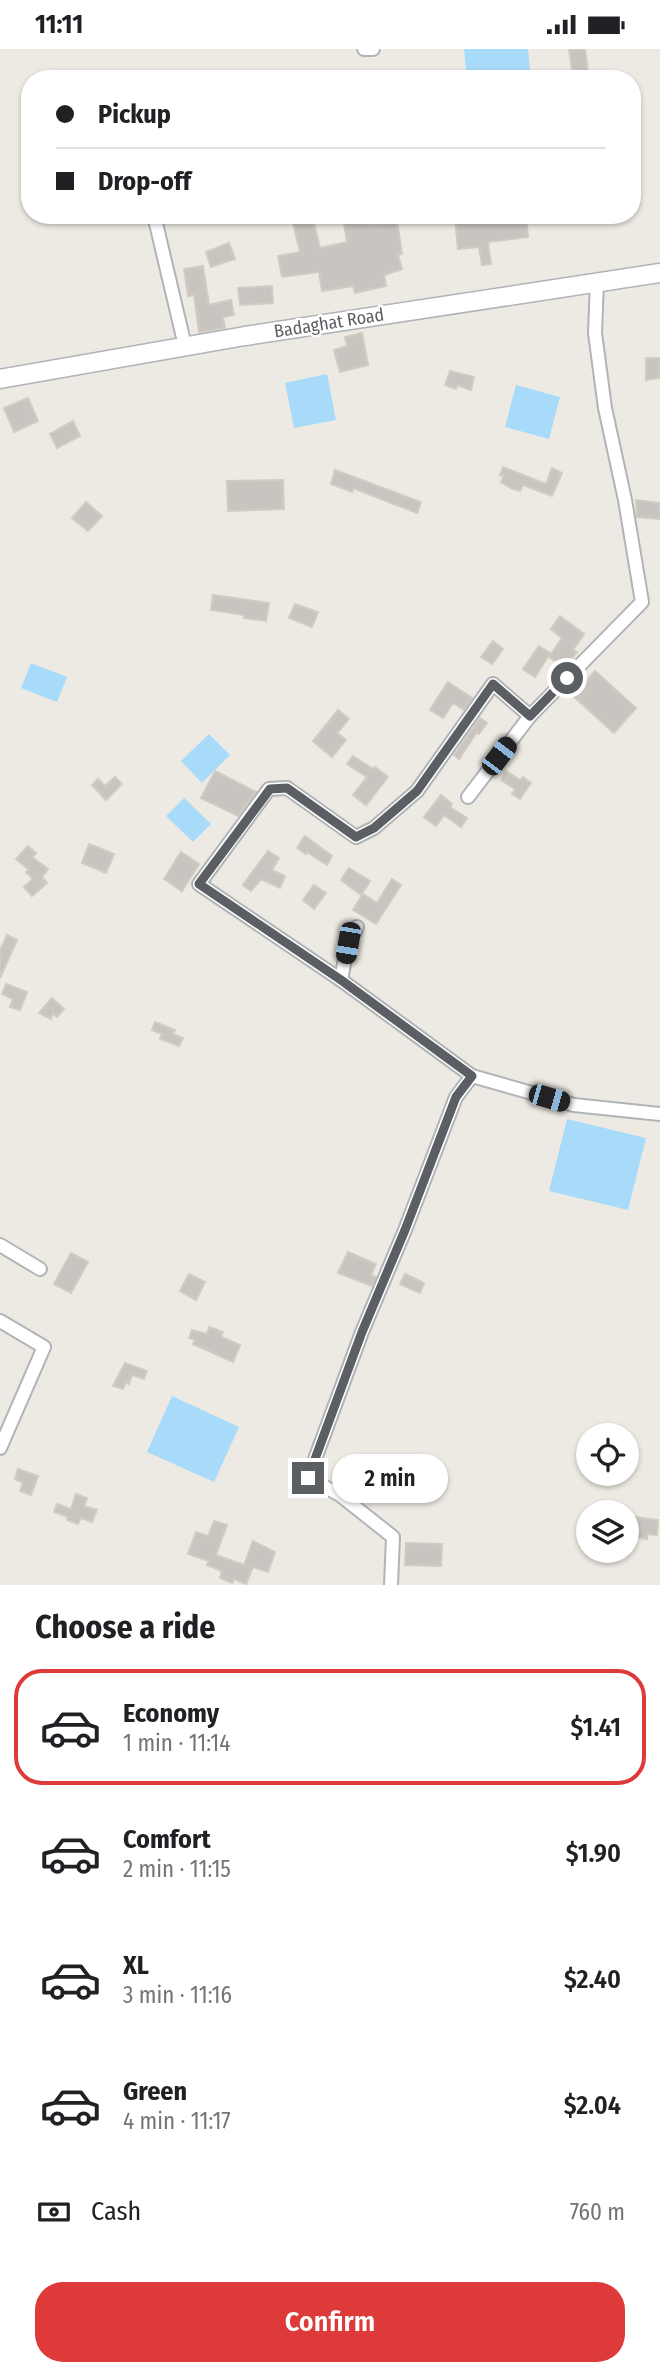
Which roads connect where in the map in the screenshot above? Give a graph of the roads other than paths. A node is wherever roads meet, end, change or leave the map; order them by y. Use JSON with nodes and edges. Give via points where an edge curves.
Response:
{"nodes":[{"id":1,"x":364,"y":49,"type":"edge"},
{"id":2,"x":373,"y":49,"type":"edge"},
{"id":3,"x":156,"y":224,"type":"edge"},
{"id":4,"x":660,"y":273,"type":"edge"},
{"id":5,"x":597,"y":282,"type":"junction"},
{"id":6,"x":185,"y":347,"type":"junction"},
{"id":7,"x":0,"y":379,"type":"edge"},
{"id":8,"x":530,"y":716,"type":"junction"},
{"id":9,"x":468,"y":797,"type":"dead end"},
{"id":10,"x":357,"y":927,"type":"dead end"},
{"id":11,"x":341,"y":980,"type":"junction"},
{"id":12,"x":472,"y":1076,"type":"junction"},
{"id":13,"x":660,"y":1115,"type":"edge"},
{"id":14,"x":0,"y":1245,"type":"edge"},
{"id":15,"x":40,"y":1269,"type":"dead end"},
{"id":16,"x":0,"y":1321,"type":"edge"},
{"id":17,"x":0,"y":1448,"type":"edge"},
{"id":18,"x":391,"y":1585,"type":"edge"}],
"edges":[{"from":1,"to":2,"type":"street"},
{"from":3,"to":6,"type":"street"},
{"from":4,"to":5,"type":"main road","name":"Badaghat Road"},
{"from":5,"to":6,"type":"main road","name":"Badaghat Road"},
{"from":5,"to":8,"type":"street","via":[[595,333],[604,408],[642,602]]},
{"from":6,"to":7,"type":"main road","name":"Badaghat Road"},
{"from":8,"to":9,"type":"street"},
{"from":8,"to":11,"type":"street","via":[[493,684],[417,791],[374,828],[356,837],[287,788],[270,789],[199,884]]},
{"from":10,"to":11,"type":"street","via":[[348,943]]},
{"from":11,"to":12,"type":"street"},
{"from":12,"to":13,"type":"street","via":[[575,1105]]},
{"from":12,"to":18,"type":"street","via":[[456,1097],[308,1478],[340,1495],[393,1537]]},
{"from":14,"to":15,"type":"street"},
{"from":16,"to":17,"type":"street","via":[[44,1347]]}]}
